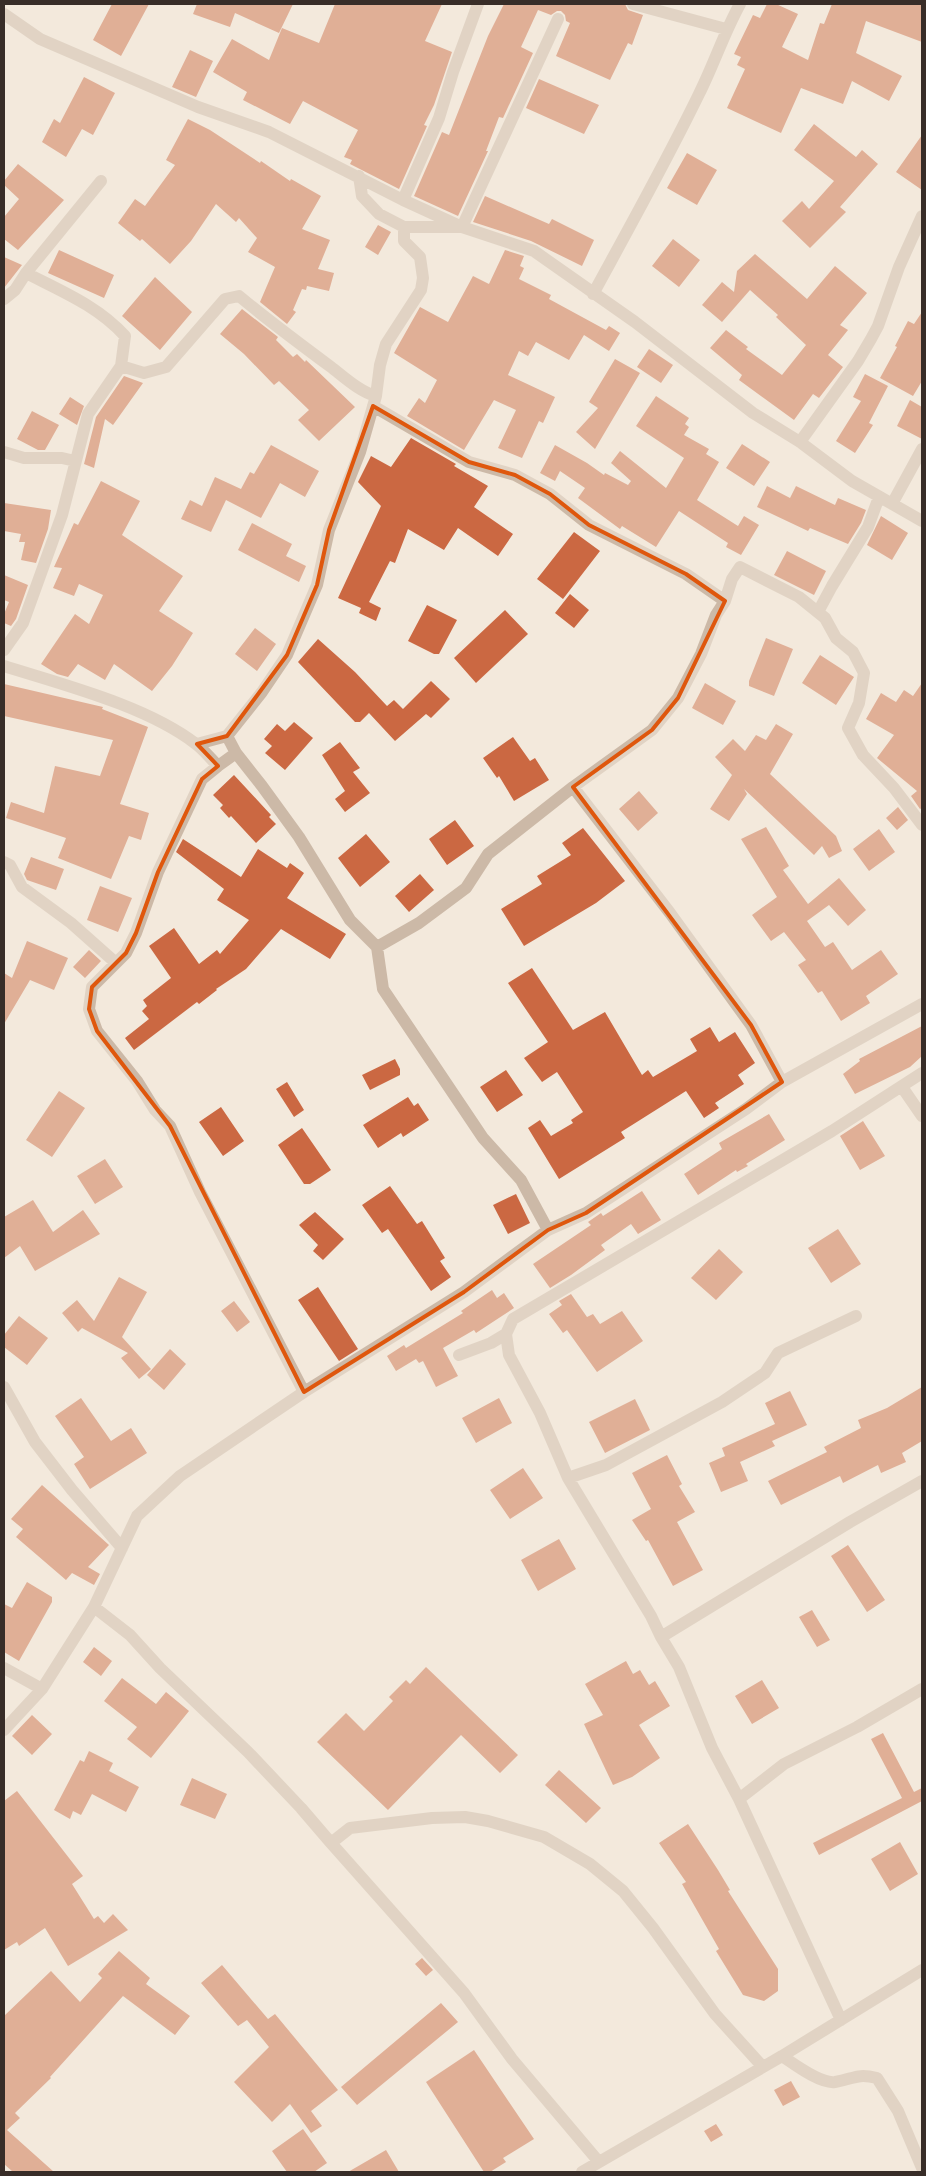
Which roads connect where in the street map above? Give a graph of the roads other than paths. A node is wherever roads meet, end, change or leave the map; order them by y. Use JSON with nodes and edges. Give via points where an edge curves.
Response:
{"nodes":[{"id":1,"x":478,"y":4,"type":"edge"},
{"id":2,"x":634,"y":4,"type":"edge"},
{"id":3,"x":740,"y":4,"type":"edge"},
{"id":4,"x":4,"y":14,"type":"edge"},
{"id":5,"x":558,"y":19,"type":"dead end"},
{"id":6,"x":726,"y":29,"type":"junction"},
{"id":7,"x":359,"y":176,"type":"junction"},
{"id":8,"x":101,"y":182,"type":"dead end"},
{"id":9,"x":403,"y":200,"type":"junction"},
{"id":10,"x":922,"y":216,"type":"edge"},
{"id":11,"x":404,"y":227,"type":"junction"},
{"id":12,"x":462,"y":227,"type":"junction"},
{"id":13,"x":26,"y":273,"type":"junction"},
{"id":14,"x":593,"y":294,"type":"junction"},
{"id":15,"x":4,"y":299,"type":"edge"},
{"id":16,"x":121,"y":366,"type":"junction"},
{"id":17,"x":375,"y":401,"type":"junction"},
{"id":18,"x":800,"y":442,"type":"junction"},
{"id":19,"x":922,"y":449,"type":"edge"},
{"id":20,"x":4,"y":452,"type":"edge"},
{"id":21,"x":75,"y":461,"type":"junction"},
{"id":22,"x":879,"y":497,"type":"junction"},
{"id":23,"x":892,"y":504,"type":"junction"},
{"id":24,"x":922,"y":522,"type":"edge"},
{"id":25,"x":725,"y":601,"type":"junction"},
{"id":26,"x":818,"y":612,"type":"junction"},
{"id":27,"x":4,"y":650,"type":"edge"},
{"id":28,"x":4,"y":666,"type":"edge"},
{"id":29,"x":227,"y":736,"type":"junction"},
{"id":30,"x":197,"y":744,"type":"junction"},
{"id":31,"x":236,"y":753,"type":"junction"},
{"id":32,"x":218,"y":766,"type":"junction"},
{"id":33,"x":573,"y":787,"type":"junction"},
{"id":34,"x":922,"y":825,"type":"edge"},
{"id":35,"x":4,"y":862,"type":"edge"},
{"id":36,"x":377,"y":947,"type":"junction"},
{"id":37,"x":116,"y":963,"type":"junction"},
{"id":38,"x":922,"y":1004,"type":"edge"},
{"id":39,"x":922,"y":1073,"type":"edge"},
{"id":40,"x":782,"y":1082,"type":"junction"},
{"id":41,"x":902,"y":1087,"type":"junction"},
{"id":42,"x":922,"y":1116,"type":"edge"},
{"id":43,"x":548,"y":1230,"type":"junction"},
{"id":44,"x":856,"y":1316,"type":"dead end"},
{"id":45,"x":506,"y":1334,"type":"junction"},
{"id":46,"x":459,"y":1355,"type":"dead end"},
{"id":47,"x":4,"y":1387,"type":"edge"},
{"id":48,"x":304,"y":1392,"type":"junction"},
{"id":49,"x":568,"y":1478,"type":"junction"},
{"id":50,"x":922,"y":1481,"type":"edge"},
{"id":51,"x":122,"y":1548,"type":"junction"},
{"id":52,"x":94,"y":1607,"type":"junction"},
{"id":53,"x":661,"y":1637,"type":"junction"},
{"id":54,"x":4,"y":1668,"type":"edge"},
{"id":55,"x":42,"y":1689,"type":"junction"},
{"id":56,"x":922,"y":1689,"type":"edge"},
{"id":57,"x":4,"y":1730,"type":"edge"},
{"id":58,"x":739,"y":1799,"type":"junction"},
{"id":59,"x":331,"y":1842,"type":"junction"},
{"id":60,"x":922,"y":1970,"type":"edge"},
{"id":61,"x":841,"y":2020,"type":"junction"},
{"id":62,"x":782,"y":2056,"type":"junction"},
{"id":63,"x":762,"y":2066,"type":"junction"},
{"id":64,"x":599,"y":2162,"type":"junction"},
{"id":65,"x":922,"y":2168,"type":"edge"},
{"id":66,"x":582,"y":2172,"type":"edge"}],
"edges":[{"from":1,"to":9,"type":"street","via":[[439,118]]},
{"from":2,"to":6,"type":"street"},
{"from":3,"to":6,"type":"street"},
{"from":4,"to":7,"type":"street","via":[[40,39],[198,107],[269,132]]},
{"from":5,"to":12,"type":"street"},
{"from":6,"to":14,"type":"street","via":[[712,68],[670,154]]},
{"from":7,"to":9,"type":"street"},
{"from":7,"to":11,"type":"street","via":[[362,196],[379,214]]},
{"from":8,"to":13,"type":"street"},
{"from":9,"to":12,"type":"street"},
{"from":10,"to":18,"type":"street","via":[[871,339]]},
{"from":11,"to":12,"type":"street"},
{"from":11,"to":17,"type":"street","via":[[404,240],[420,257],[423,278],[418,296],[386,344]]},
{"from":12,"to":14,"type":"street","via":[[534,251]]},
{"from":13,"to":15,"type":"street","via":[[15,290]]},
{"from":13,"to":16,"type":"street","via":[[82,301],[114,324],[124,336]]},
{"from":14,"to":18,"type":"street","via":[[635,322],[753,413]]},
{"from":16,"to":17,"type":"street","via":[[144,373],[166,367],[225,299],[239,296]]},
{"from":16,"to":21,"type":"street","via":[[88,414]]},
{"from":17,"to":25,"type":"street","via":[[469,462],[515,475],[550,494],[589,525],[686,574]]},
{"from":17,"to":29,"type":"street","via":[[360,452],[329,530],[317,585],[287,655]]},
{"from":18,"to":22,"type":"street"},
{"from":19,"to":23,"type":"street"},
{"from":20,"to":21,"type":"street","via":[[24,458]]},
{"from":21,"to":27,"type":"street","via":[[62,516],[23,623]]},
{"from":22,"to":23,"type":"street"},
{"from":22,"to":26,"type":"street","via":[[868,527]]},
{"from":23,"to":24,"type":"street"},
{"from":25,"to":26,"type":"street","via":[[740,567],[799,597]]},
{"from":25,"to":33,"type":"street","via":[[678,698],[652,730]]},
{"from":26,"to":34,"type":"street","via":[[836,638],[853,652],[864,674],[859,703],[848,728],[863,756],[894,788]]},
{"from":28,"to":30,"type":"street","via":[[72,687],[156,719]]},
{"from":29,"to":30,"type":"street"},
{"from":29,"to":31,"type":"street"},
{"from":30,"to":32,"type":"street"},
{"from":31,"to":32,"type":"street"},
{"from":31,"to":36,"type":"street","via":[[299,837],[350,920]]},
{"from":32,"to":37,"type":"street","via":[[202,779],[158,872],[136,933],[126,954]]},
{"from":33,"to":36,"type":"street","via":[[488,854],[466,888],[418,923]]},
{"from":33,"to":40,"type":"street","via":[[751,1025]]},
{"from":35,"to":37,"type":"street","via":[[10,865],[22,887],[71,923]]},
{"from":36,"to":43,"type":"street","via":[[383,989],[483,1138],[521,1180]]},
{"from":37,"to":48,"type":"street","via":[[92,987],[89,1009],[97,1031],[170,1126],[200,1192]]},
{"from":38,"to":40,"type":"street"},
{"from":39,"to":41,"type":"street"},
{"from":40,"to":43,"type":"street","via":[[586,1213]]},
{"from":41,"to":42,"type":"street"},
{"from":41,"to":45,"type":"street","via":[[513,1319]]},
{"from":43,"to":48,"type":"street","via":[[464,1292]]},
{"from":44,"to":49,"type":"street","via":[[778,1353],[765,1373],[722,1402],[606,1465]]},
{"from":45,"to":46,"type":"street"},
{"from":45,"to":49,"type":"street","via":[[509,1355],[540,1413]]},
{"from":47,"to":51,"type":"street","via":[[35,1442]]},
{"from":48,"to":51,"type":"street","via":[[180,1476],[138,1516]]},
{"from":49,"to":53,"type":"street"},
{"from":50,"to":53,"type":"street"},
{"from":51,"to":52,"type":"street"},
{"from":52,"to":55,"type":"street"},
{"from":52,"to":59,"type":"street","via":[[130,1634]]},
{"from":53,"to":58,"type":"street","via":[[679,1667],[712,1748]]},
{"from":54,"to":55,"type":"street"},
{"from":55,"to":57,"type":"street"},
{"from":56,"to":58,"type":"street","via":[[784,1764]]},
{"from":58,"to":61,"type":"street"},
{"from":59,"to":63,"type":"street","via":[[350,1828],[465,1817],[544,1838],[590,1864],[623,1890],[715,2014]]},
{"from":59,"to":64,"type":"street","via":[[464,1993],[512,2059]]},
{"from":60,"to":61,"type":"street"},
{"from":61,"to":62,"type":"street"},
{"from":62,"to":63,"type":"street"},
{"from":62,"to":65,"type":"street","via":[[814,2076],[832,2082],[862,2075],[877,2078],[898,2111]]},
{"from":63,"to":64,"type":"street"},
{"from":64,"to":66,"type":"street"}]}
